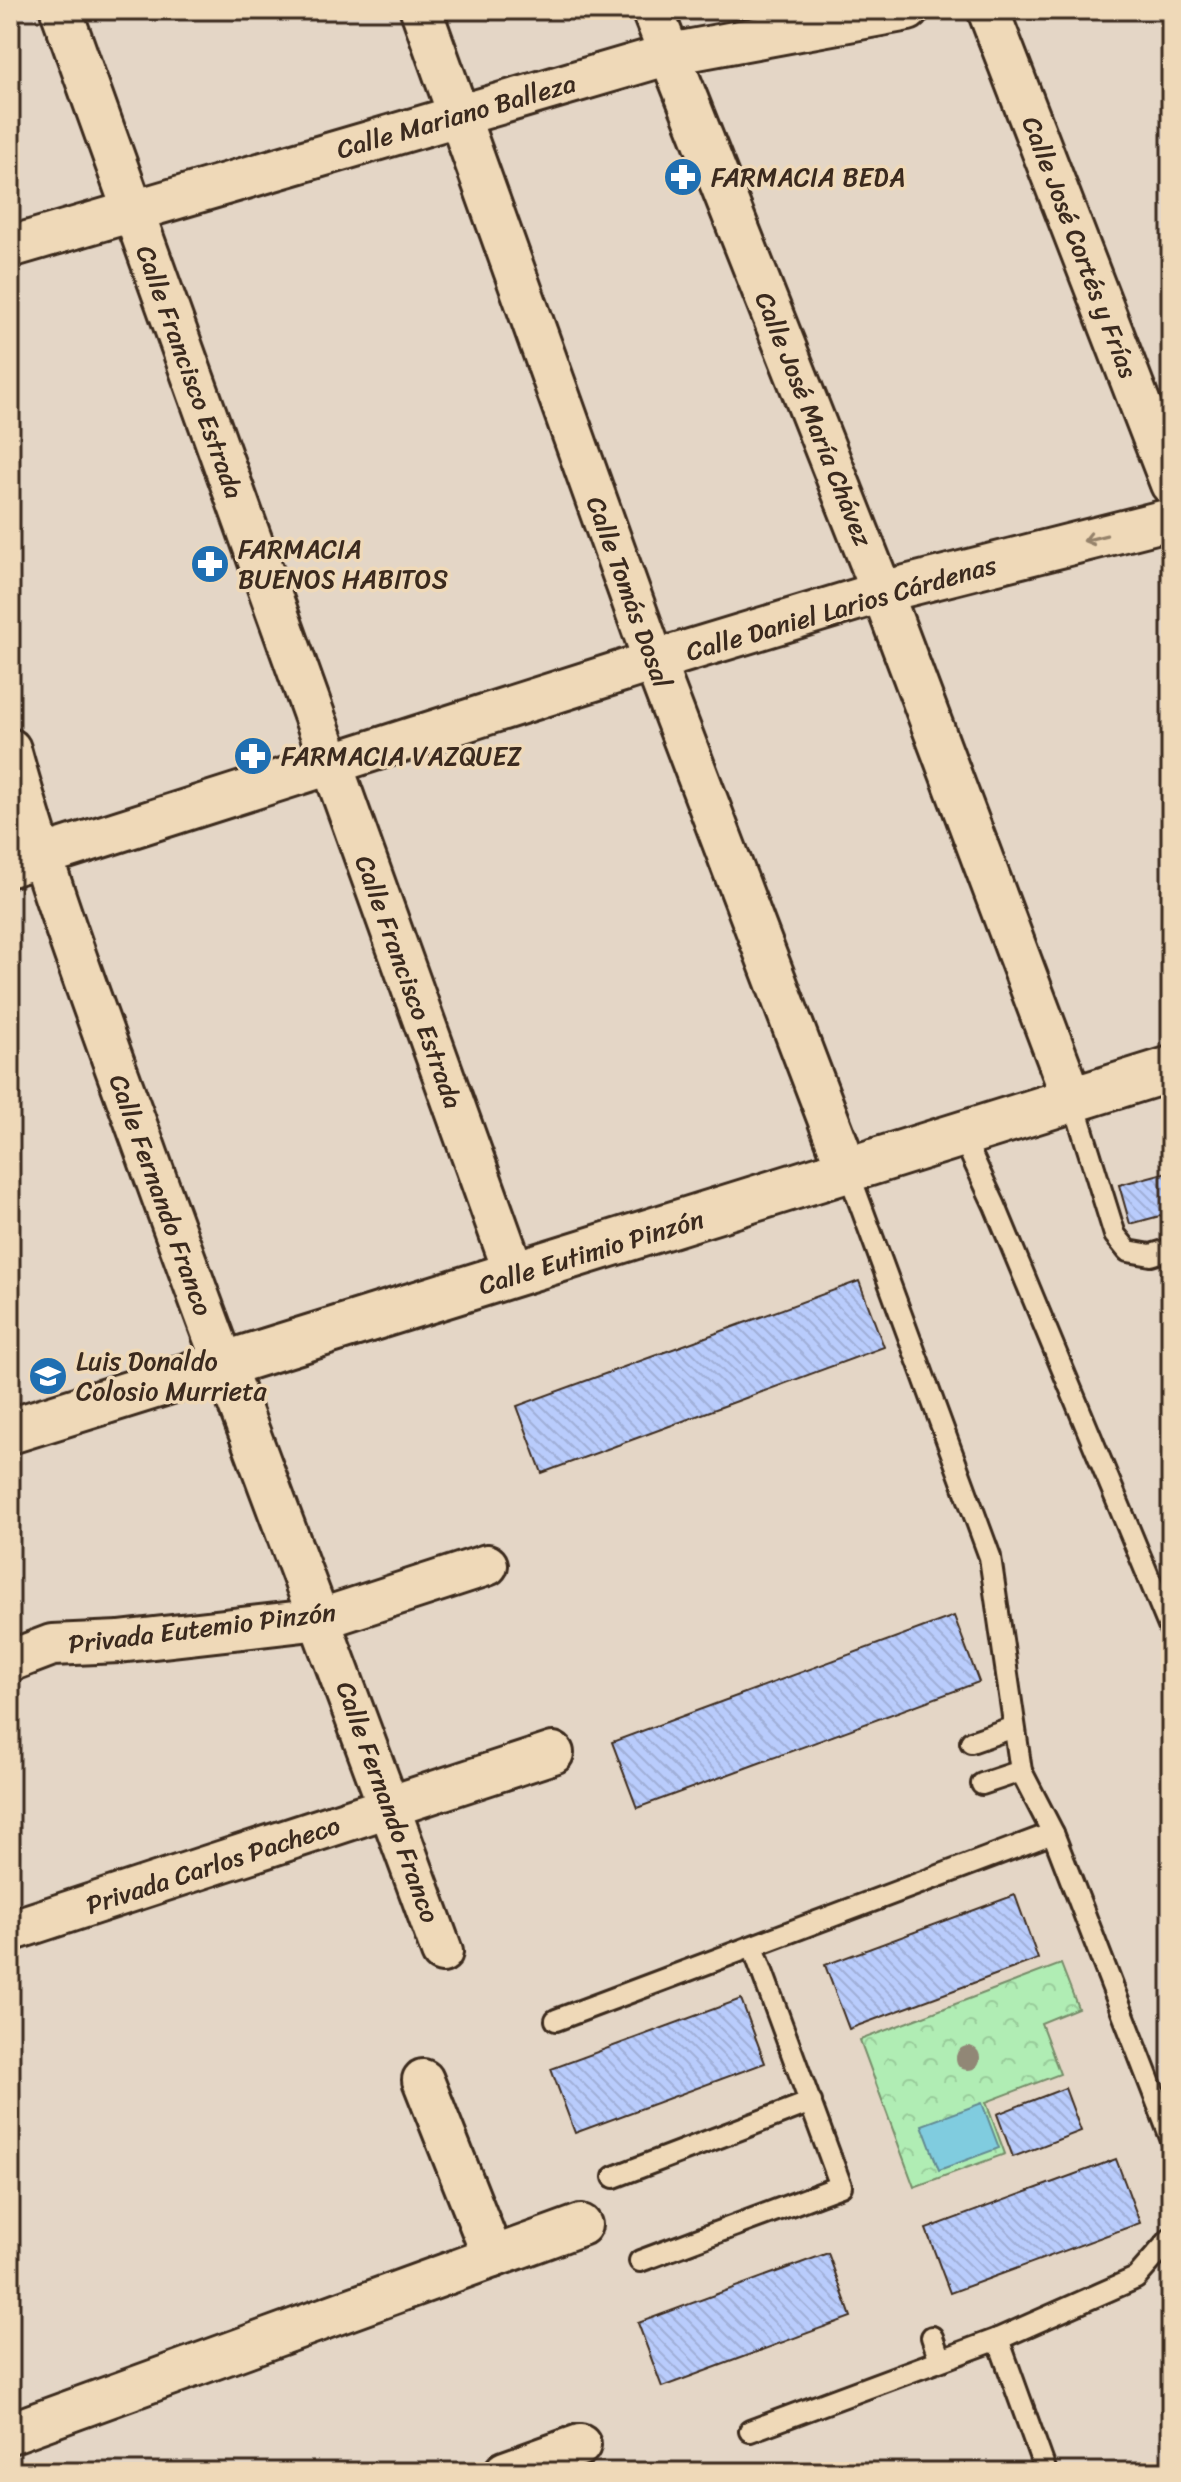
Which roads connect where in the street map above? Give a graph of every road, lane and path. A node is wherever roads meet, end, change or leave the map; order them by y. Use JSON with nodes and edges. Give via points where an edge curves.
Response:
{"nodes":[{"id":1,"x":61,"y":10,"type":"edge"},
{"id":2,"x":421,"y":10,"type":"edge"},
{"id":3,"x":652,"y":10,"type":"edge"},
{"id":4,"x":908,"y":10,"type":"edge"},
{"id":5,"x":988,"y":10,"type":"edge"},
{"id":6,"x":670,"y":54,"type":"junction"},
{"id":7,"x":458,"y":114,"type":"junction"},
{"id":8,"x":132,"y":211,"type":"junction"},
{"id":9,"x":10,"y":247,"type":"edge"},
{"id":10,"x":1171,"y":484,"type":"edge"},
{"id":11,"x":1171,"y":519,"type":"edge"},
{"id":12,"x":882,"y":592,"type":"junction"},
{"id":13,"x":654,"y":661,"type":"junction"},
{"id":14,"x":10,"y":749,"type":"edge"},
{"id":15,"x":331,"y":764,"type":"junction"},
{"id":16,"x":25,"y":862,"type":"edge"},
{"id":17,"x":1171,"y":1069,"type":"edge"},
{"id":18,"x":1073,"y":1100,"type":"junction"},
{"id":19,"x":962,"y":1135,"type":"junction"},
{"id":20,"x":848,"y":1171,"type":"junction"},
{"id":21,"x":1171,"y":1249,"type":"edge"},
{"id":22,"x":515,"y":1275,"type":"junction"},
{"id":23,"x":223,"y":1366,"type":"junction"},
{"id":24,"x":10,"y":1431,"type":"edge"},
{"id":25,"x":487,"y":1565,"type":"dead end"},
{"id":26,"x":321,"y":1619,"type":"junction"},
{"id":27,"x":1171,"y":1631,"type":"edge"},
{"id":28,"x":10,"y":1661,"type":"edge"},
{"id":29,"x":1014,"y":1727,"type":"junction"},
{"id":30,"x":971,"y":1742,"type":"dead end"},
{"id":31,"x":553,"y":1753,"type":"dead end"},
{"id":32,"x":1021,"y":1771,"type":"junction"},
{"id":33,"x":982,"y":1784,"type":"dead end"},
{"id":34,"x":390,"y":1807,"type":"junction"},
{"id":35,"x":1053,"y":1833,"type":"junction"},
{"id":36,"x":10,"y":1931,"type":"edge"},
{"id":37,"x":753,"y":1947,"type":"junction"},
{"id":38,"x":442,"y":1952,"type":"dead end"},
{"id":39,"x":556,"y":2020,"type":"dead end"},
{"id":40,"x":423,"y":2080,"type":"dead end"},
{"id":41,"x":811,"y":2102,"type":"junction"},
{"id":42,"x":1171,"y":2138,"type":"edge"},
{"id":43,"x":614,"y":2177,"type":"dead end"},
{"id":44,"x":581,"y":2225,"type":"dead end"},
{"id":45,"x":1171,"y":2238,"type":"edge"},
{"id":46,"x":493,"y":2257,"type":"junction"},
{"id":47,"x":640,"y":2261,"type":"dead end"},
{"id":48,"x":932,"y":2337,"type":"dead end"},
{"id":49,"x":998,"y":2339,"type":"junction"},
{"id":50,"x":940,"y":2360,"type":"junction"},
{"id":51,"x":750,"y":2431,"type":"dead end"},
{"id":52,"x":10,"y":2433,"type":"edge"},
{"id":53,"x":580,"y":2445,"type":"dead end"},
{"id":54,"x":505,"y":2472,"type":"edge"},
{"id":55,"x":1046,"y":2472,"type":"edge"}],
"edges":[{"from":1,"to":8,"type":"street","name":"Calle Francisco Estrada"},
{"from":2,"to":7,"type":"street","name":"Calle Tomás Dosal"},
{"from":3,"to":6,"type":"street","name":"Calle José María Chávez"},
{"from":4,"to":6,"type":"street","name":"Calle Mariano Balleza"},
{"from":5,"to":10,"type":"street","name":"Calle José Cortés y Frías"},
{"from":6,"to":7,"type":"street","name":"Calle Mariano Balleza"},
{"from":6,"to":12,"type":"street","name":"Calle José María Chávez"},
{"from":7,"to":8,"type":"street","name":"Calle Mariano Balleza"},
{"from":7,"to":13,"type":"street","name":"Calle Tomás Dosal"},
{"from":8,"to":9,"type":"street","name":"Calle Mariano Balleza"},
{"from":8,"to":15,"type":"street","name":"Calle Francisco Estrada"},
{"from":11,"to":12,"type":"street","name":"Calle Daniel Larios Cárdenas","one_way":true},
{"from":12,"to":13,"type":"street","name":"Calle Daniel Larios Cárdenas"},
{"from":12,"to":18,"type":"street","name":"Calle José María Chávez"},
{"from":13,"to":15,"type":"street","name":"Calle Daniel Larios Cárdenas"},
{"from":13,"to":20,"type":"street","name":"Calle Tomás Dosal"},
{"from":14,"to":16,"type":"street","name":"Calle Fernando Franco"},
{"from":15,"to":16,"type":"street","name":"Calle Daniel Larios Cárdenas"},
{"from":15,"to":22,"type":"street","name":"Calle Francisco Estrada"},
{"from":16,"to":23,"type":"street","name":"Calle Fernando Franco"},
{"from":17,"to":18,"type":"street","name":"Calle Eutimio Pinzón"},
{"from":18,"to":19,"type":"street","name":"Calle Eutimio Pinzón"},
{"from":18,"to":21,"type":"lane","via":[[1115,1235],[1128,1251],[1151,1255]]},
{"from":19,"to":20,"type":"street","name":"Calle Eutimio Pinzón"},
{"from":19,"to":27,"type":"lane"},
{"from":20,"to":22,"type":"street","name":"Calle Eutimio Pinzón"},
{"from":20,"to":29,"type":"lane","via":[[990,1557]]},
{"from":22,"to":23,"type":"street","name":"Calle Eutimio Pinzón"},
{"from":23,"to":24,"type":"street","name":"Calle Eutimio Pinzón"},
{"from":23,"to":26,"type":"street","name":"Calle Fernando Franco"},
{"from":25,"to":26,"type":"street","name":"Privada Eutemio Pinzón"},
{"from":26,"to":28,"type":"street","name":"Privada Eutemio Pinzón","via":[[52,1645]]},
{"from":26,"to":34,"type":"street","name":"Calle Fernando Franco"},
{"from":29,"to":30,"type":"lane"},
{"from":29,"to":32,"type":"lane"},
{"from":31,"to":34,"type":"street","name":"Privada Carlos Pacheco"},
{"from":32,"to":33,"type":"lane"},
{"from":32,"to":35,"type":"lane"},
{"from":34,"to":36,"type":"street","name":"Privada Carlos Pacheco"},
{"from":34,"to":38,"type":"street","name":"Calle Fernando Franco"},
{"from":35,"to":37,"type":"lane"},
{"from":35,"to":42,"type":"lane"},
{"from":37,"to":39,"type":"lane"},
{"from":37,"to":41,"type":"lane"},
{"from":40,"to":46,"type":"street"},
{"from":41,"to":43,"type":"lane"},
{"from":41,"to":47,"type":"lane","via":[[841,2186]]},
{"from":44,"to":46,"type":"street"},
{"from":45,"to":49,"type":"lane","via":[[1136,2278]]},
{"from":46,"to":52,"type":"street"},
{"from":48,"to":50,"type":"lane"},
{"from":49,"to":50,"type":"lane"},
{"from":49,"to":55,"type":"lane"},
{"from":50,"to":51,"type":"lane"},
{"from":53,"to":54,"type":"street"}]}
